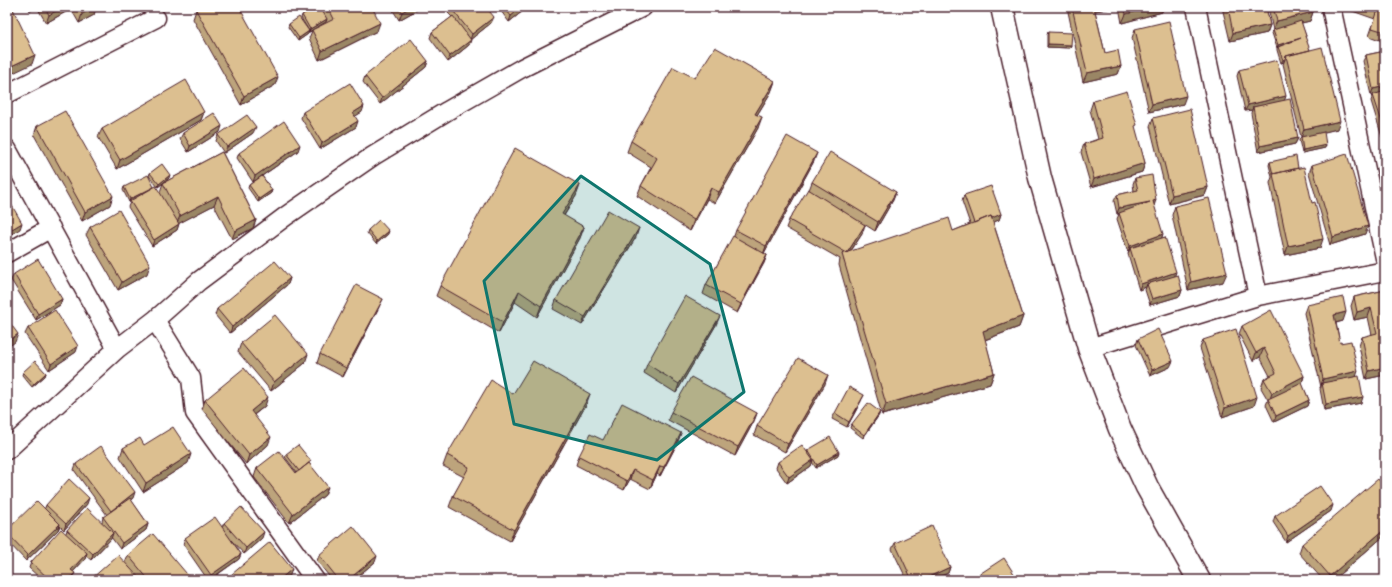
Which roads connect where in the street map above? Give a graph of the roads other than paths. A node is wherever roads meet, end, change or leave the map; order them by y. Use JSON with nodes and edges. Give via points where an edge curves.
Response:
{"nodes":[{"id":1,"x":643,"y":7,"type":"edge"},
{"id":2,"x":1002,"y":7,"type":"edge"},
{"id":3,"x":1196,"y":7,"type":"edge"},
{"id":4,"x":1331,"y":7,"type":"edge"},
{"id":5,"x":623,"y":11,"type":"edge"},
{"id":6,"x":156,"y":18,"type":"dead end"},
{"id":7,"x":7,"y":94,"type":"edge"},
{"id":8,"x":7,"y":149,"type":"edge"},
{"id":9,"x":51,"y":228,"type":"junction"},
{"id":10,"x":7,"y":253,"type":"edge"},
{"id":11,"x":1385,"y":258,"type":"edge"},
{"id":12,"x":1385,"y":271,"type":"edge"},
{"id":13,"x":1258,"y":296,"type":"junction"},
{"id":14,"x":155,"y":320,"type":"junction"},
{"id":15,"x":117,"y":348,"type":"junction"},
{"id":16,"x":1089,"y":348,"type":"junction"},
{"id":17,"x":7,"y":450,"type":"edge"},
{"id":18,"x":315,"y":580,"type":"edge"},
{"id":19,"x":1199,"y":580,"type":"edge"}],
"edges":[{"from":1,"to":5,"type":"street"},
{"from":2,"to":16,"type":"street","via":[[1040,178]]},
{"from":3,"to":13,"type":"street"},
{"from":4,"to":11,"type":"street"},
{"from":5,"to":14,"type":"street","via":[[373,156],[286,216],[205,277]]},
{"from":6,"to":7,"type":"street"},
{"from":8,"to":9,"type":"street"},
{"from":9,"to":10,"type":"street"},
{"from":9,"to":15,"type":"street"},
{"from":12,"to":13,"type":"street"},
{"from":13,"to":16,"type":"street"},
{"from":14,"to":15,"type":"street"},
{"from":14,"to":18,"type":"street","via":[[191,378],[195,413]]},
{"from":15,"to":17,"type":"street"},
{"from":16,"to":19,"type":"street","via":[[1120,429],[1147,487]]}]}
